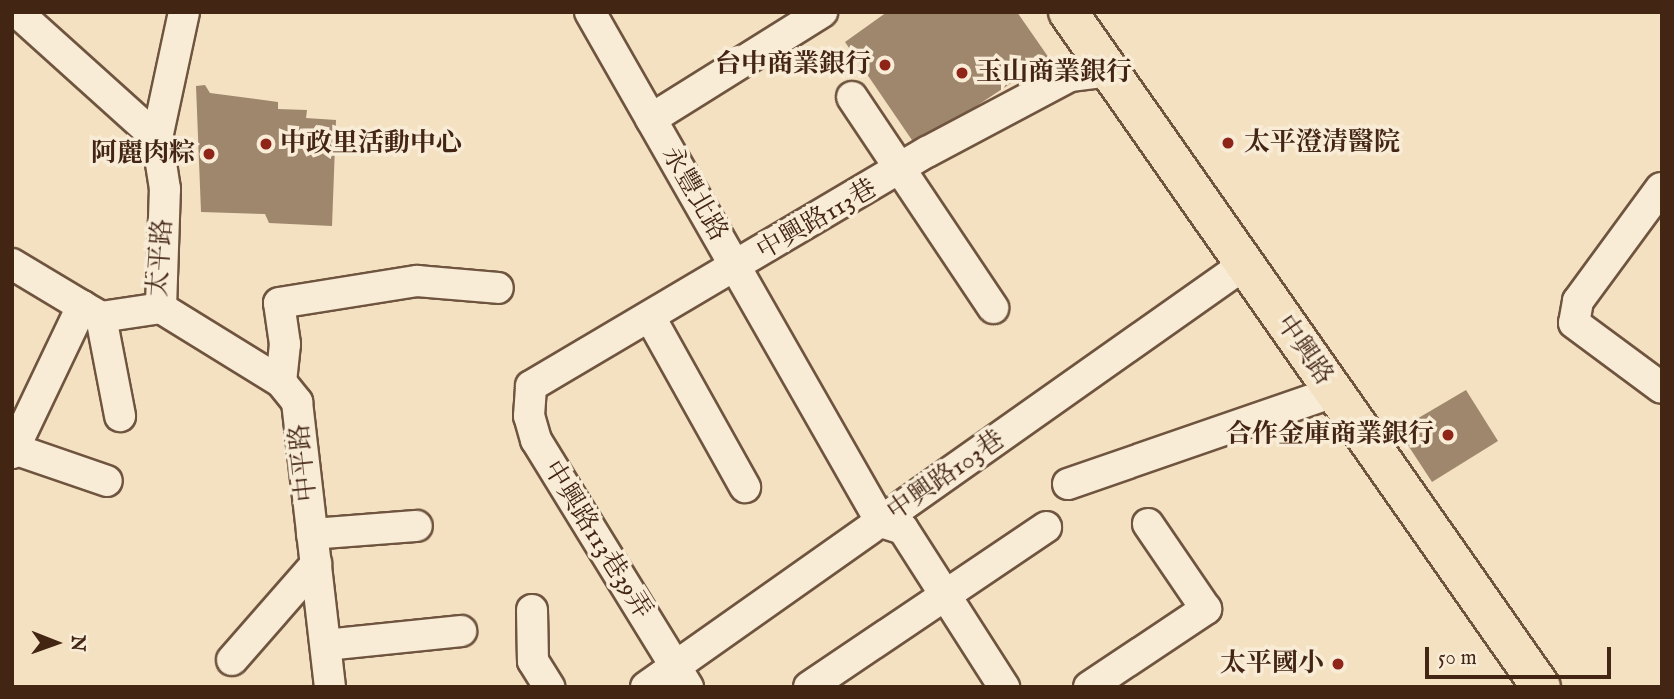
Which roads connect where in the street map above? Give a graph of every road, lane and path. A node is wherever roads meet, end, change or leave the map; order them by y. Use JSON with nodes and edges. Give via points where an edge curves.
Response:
{"nodes":[{"id":1,"x":17,"y":12,"type":"edge"},
{"id":2,"x":184,"y":12,"type":"edge"},
{"id":3,"x":590,"y":12,"type":"edge"},
{"id":4,"x":822,"y":12,"type":"edge"},
{"id":5,"x":1068,"y":12,"type":"edge"},
{"id":6,"x":1110,"y":71,"type":"junction"},
{"id":7,"x":852,"y":97,"type":"dead end"},
{"id":8,"x":651,"y":119,"type":"junction"},
{"id":9,"x":157,"y":138,"type":"junction"},
{"id":10,"x":901,"y":170,"type":"junction"},
{"id":11,"x":1661,"y":188,"type":"edge"},
{"id":12,"x":12,"y":264,"type":"edge"},
{"id":13,"x":1245,"y":264,"type":"junction"},
{"id":14,"x":735,"y":267,"type":"junction"},
{"id":15,"x":498,"y":288,"type":"dead end"},
{"id":16,"x":161,"y":308,"type":"junction"},
{"id":17,"x":993,"y":308,"type":"dead end"},
{"id":18,"x":92,"y":312,"type":"junction"},
{"id":19,"x":650,"y":317,"type":"junction"},
{"id":20,"x":281,"y":382,"type":"junction"},
{"id":21,"x":531,"y":386,"type":"joint"},
{"id":22,"x":1662,"y":388,"type":"edge"},
{"id":23,"x":1334,"y":392,"type":"junction"},
{"id":24,"x":120,"y":416,"type":"dead end"},
{"id":25,"x":13,"y":451,"type":"edge"},
{"id":26,"x":107,"y":481,"type":"dead end"},
{"id":27,"x":1068,"y":484,"type":"dead end"},
{"id":28,"x":745,"y":487,"type":"dead end"},
{"id":29,"x":881,"y":522,"type":"junction"},
{"id":30,"x":1148,"y":524,"type":"dead end"},
{"id":31,"x":417,"y":526,"type":"dead end"},
{"id":32,"x":1046,"y":527,"type":"dead end"},
{"id":33,"x":312,"y":534,"type":"junction"},
{"id":34,"x":316,"y":564,"type":"junction"},
{"id":35,"x":945,"y":595,"type":"junction"},
{"id":36,"x":532,"y":610,"type":"dead end"},
{"id":37,"x":461,"y":631,"type":"dead end"},
{"id":38,"x":326,"y":645,"type":"junction"},
{"id":39,"x":232,"y":660,"type":"dead end"},
{"id":40,"x":681,"y":676,"type":"edge"},
{"id":41,"x":330,"y":687,"type":"edge"},
{"id":42,"x":549,"y":687,"type":"edge"},
{"id":43,"x":646,"y":687,"type":"edge"},
{"id":44,"x":809,"y":687,"type":"edge"},
{"id":45,"x":1004,"y":687,"type":"edge"},
{"id":46,"x":1089,"y":687,"type":"edge"},
{"id":47,"x":1541,"y":687,"type":"edge"}],
"edges":[{"from":1,"to":9,"type":"street"},
{"from":2,"to":9,"type":"street","name":"太平路"},
{"from":3,"to":8,"type":"street","name":"永豐北路"},
{"from":4,"to":8,"type":"street"},
{"from":5,"to":6,"type":"main road","name":"中興路"},
{"from":6,"to":10,"type":"street","name":"中興路113巷","via":[[1070,76]]},
{"from":6,"to":13,"type":"main road","name":"中興路"},
{"from":7,"to":10,"type":"street"},
{"from":8,"to":14,"type":"street","name":"永豐北路"},
{"from":9,"to":16,"type":"street","name":"太平路","via":[[165,189]]},
{"from":10,"to":14,"type":"street","name":"中興路113巷"},
{"from":10,"to":17,"type":"street"},
{"from":11,"to":22,"type":"street","via":[[1578,301],[1574,323]]},
{"from":12,"to":18,"type":"street"},
{"from":13,"to":23,"type":"main road","name":"中興路"},
{"from":13,"to":29,"type":"street","name":"中興路103巷"},
{"from":14,"to":19,"type":"street","name":"中興路113巷"},
{"from":14,"to":29,"type":"street","name":"永豐北路"},
{"from":15,"to":20,"type":"street","via":[[417,281],[279,303],[285,344]]},
{"from":16,"to":18,"type":"street","name":"太平路"},
{"from":16,"to":20,"type":"street","name":"中平路"},
{"from":18,"to":24,"type":"street"},
{"from":18,"to":25,"type":"street"},
{"from":19,"to":21,"type":"street","name":"中興路113巷"},
{"from":19,"to":28,"type":"street"},
{"from":20,"to":33,"type":"street","name":"中平路","via":[[298,402]]},
{"from":21,"to":40,"type":"street","name":"中興路113巷39弄","via":[[528,416],[536,440]]},
{"from":23,"to":27,"type":"street"},
{"from":23,"to":47,"type":"main road","name":"中興路"},
{"from":25,"to":26,"type":"street"},
{"from":29,"to":35,"type":"street","via":[[903,529]]},
{"from":29,"to":40,"type":"street","name":"中興路103巷"},
{"from":30,"to":46,"type":"street","via":[[1206,609]]},
{"from":31,"to":33,"type":"street"},
{"from":32,"to":35,"type":"street"},
{"from":33,"to":34,"type":"street","name":"中平路"},
{"from":34,"to":38,"type":"street","name":"中平路"},
{"from":34,"to":39,"type":"street"},
{"from":35,"to":44,"type":"street"},
{"from":35,"to":45,"type":"street"},
{"from":36,"to":42,"type":"street","via":[[533,660]]},
{"from":37,"to":38,"type":"street"},
{"from":38,"to":41,"type":"street","name":"中平路"},
{"from":40,"to":43,"type":"street","name":"中興路103巷"}]}
